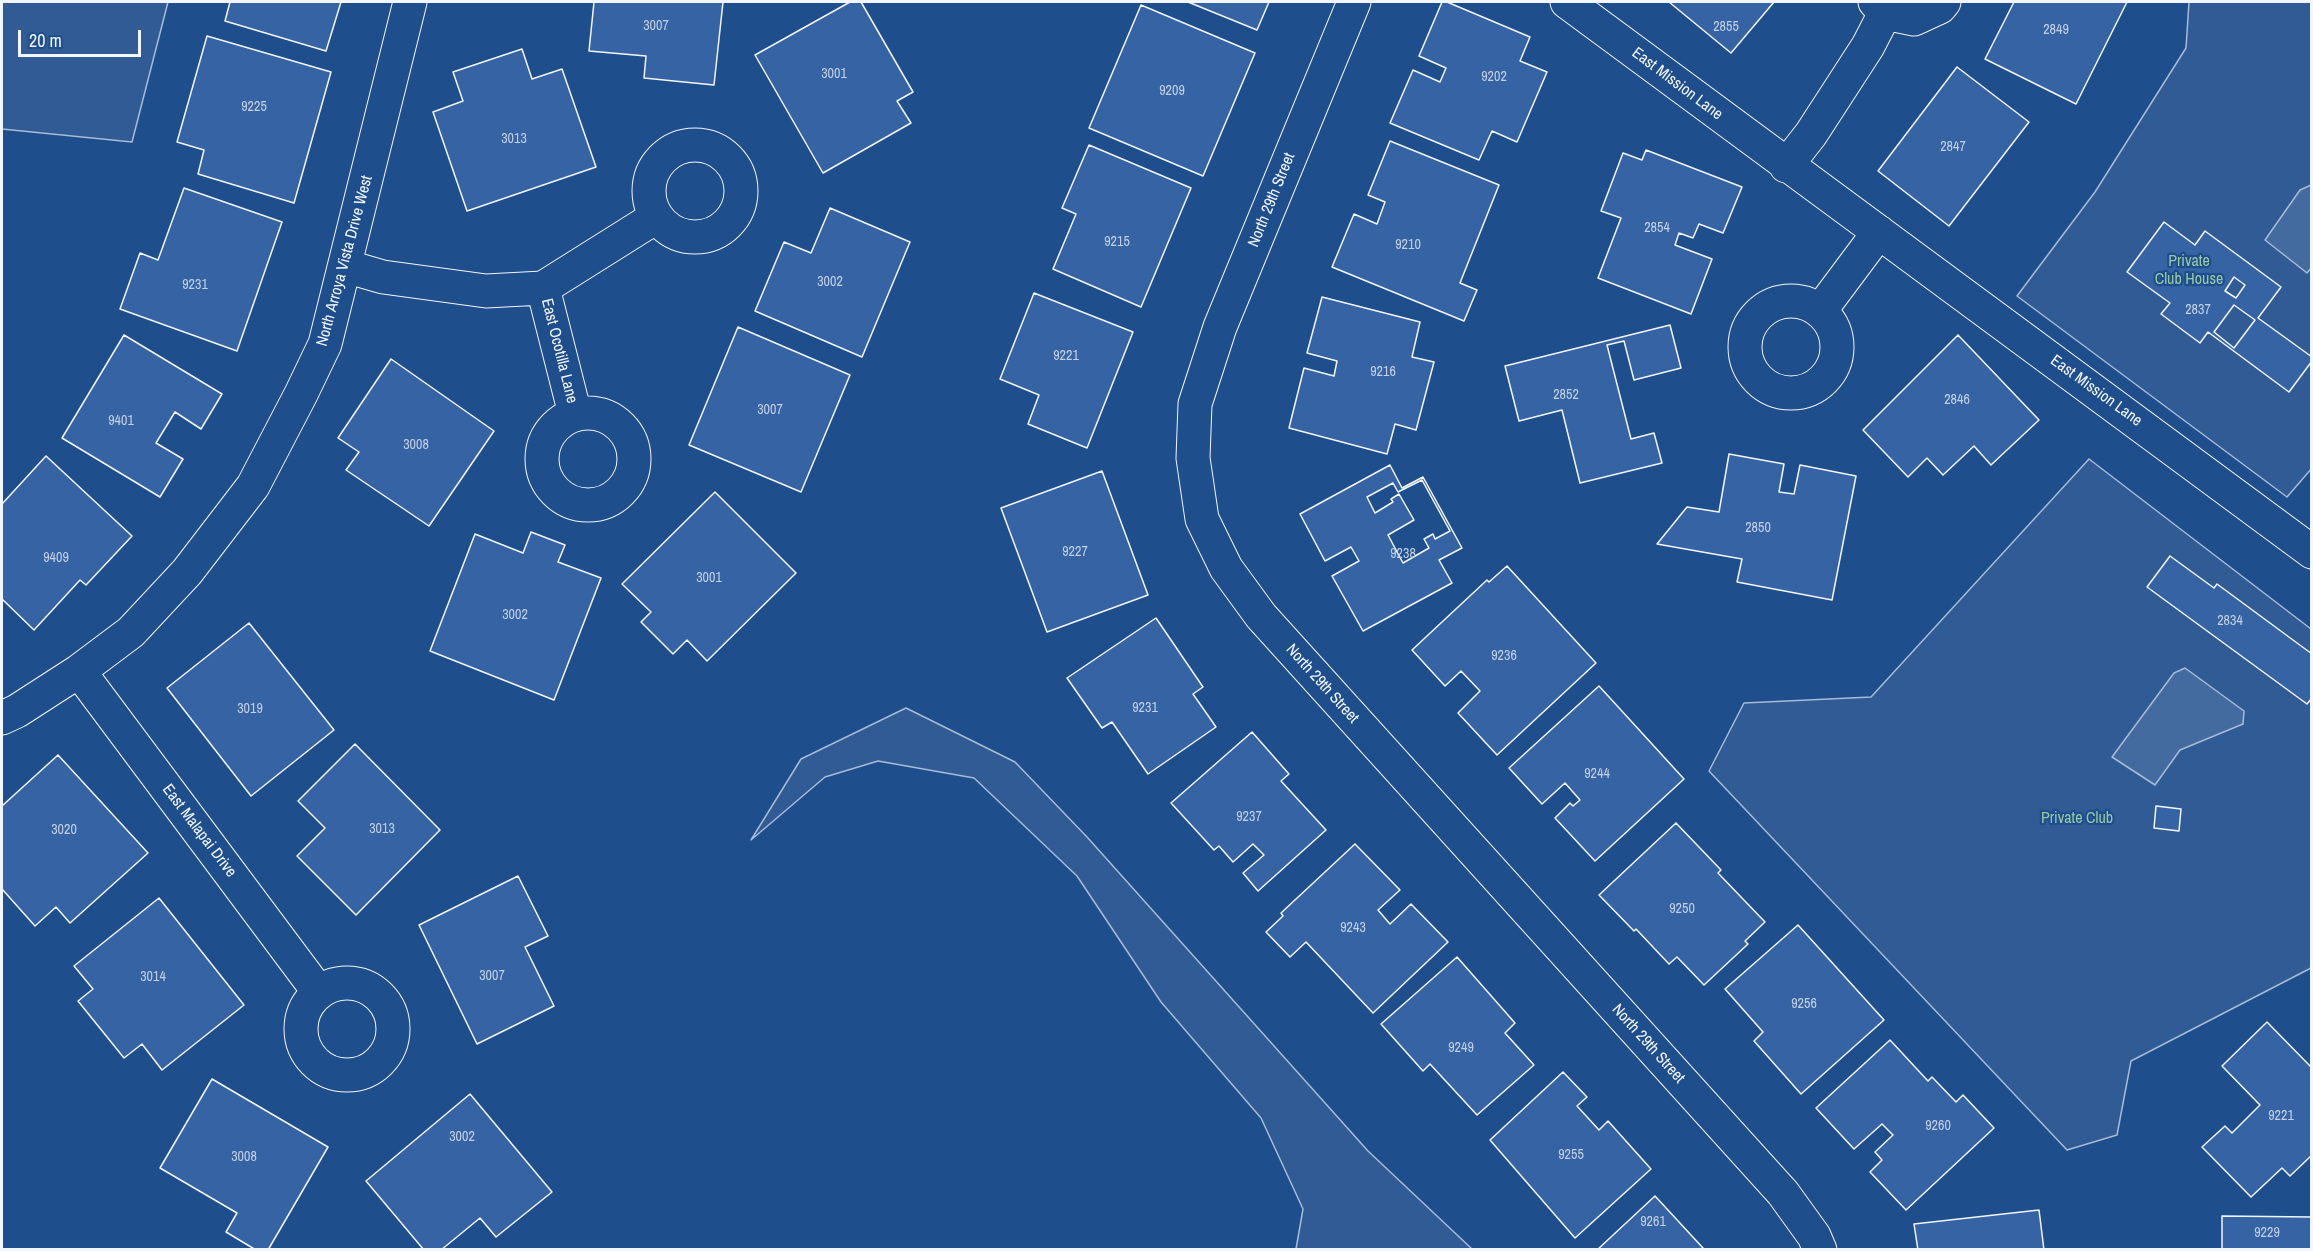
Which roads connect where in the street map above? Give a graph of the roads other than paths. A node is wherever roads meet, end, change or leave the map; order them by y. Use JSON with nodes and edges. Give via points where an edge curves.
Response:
{"nodes":[{"id":1,"x":410,"y":2,"type":"edge"},
{"id":2,"x":1354,"y":2,"type":"edge"},
{"id":3,"x":1567,"y":2,"type":"edge"},
{"id":4,"x":1944,"y":2,"type":"edge"},
{"id":5,"x":1880,"y":7,"type":"edge"},
{"id":6,"x":1786,"y":166,"type":"junction"},
{"id":7,"x":656,"y":217,"type":"dead end"},
{"id":8,"x":1879,"y":232,"type":"junction"},
{"id":9,"x":345,"y":266,"type":"junction"},
{"id":10,"x":543,"y":288,"type":"junction"},
{"id":11,"x":1820,"y":311,"type":"dead end"},
{"id":12,"x":575,"y":414,"type":"dead end"},
{"id":13,"x":2312,"y":552,"type":"edge"},
{"id":14,"x":78,"y":671,"type":"junction"},
{"id":15,"x":2,"y":718,"type":"edge"},
{"id":16,"x":318,"y":991,"type":"dead end"},
{"id":17,"x":1820,"y":1250,"type":"edge"}],
"edges":[{"from":1,"to":9,"type":"street","name":"North Arroya Vista Drive West"},
{"from":2,"to":17,"type":"street","name":"North 29th Street","via":[[1220,327],[1195,404],[1192,458],[1202,519],[1226,568],[1261,616],[1783,1193]]},
{"from":3,"to":6,"type":"street","name":"East Mission Lane"},
{"from":4,"to":5,"type":"street","via":[[1914,19]]},
{"from":5,"to":6,"type":"street","via":[[1868,46]]},
{"from":6,"to":8,"type":"street","name":"East Mission Lane"},
{"from":7,"to":10,"type":"street"},
{"from":8,"to":11,"type":"street"},
{"from":8,"to":13,"type":"street","name":"East Mission Lane"},
{"from":9,"to":10,"type":"street","via":[[384,277],[486,291]]},
{"from":9,"to":14,"type":"street","name":"North Arroya Vista Drive West","via":[[325,344],[253,486],[187,572],[131,632]]},
{"from":10,"to":12,"type":"street","name":"East Ocotilla Lane"},
{"from":14,"to":15,"type":"street","name":"North Arroya Vista Drive West"},
{"from":14,"to":16,"type":"street","name":"East Malapai Drive"}]}
